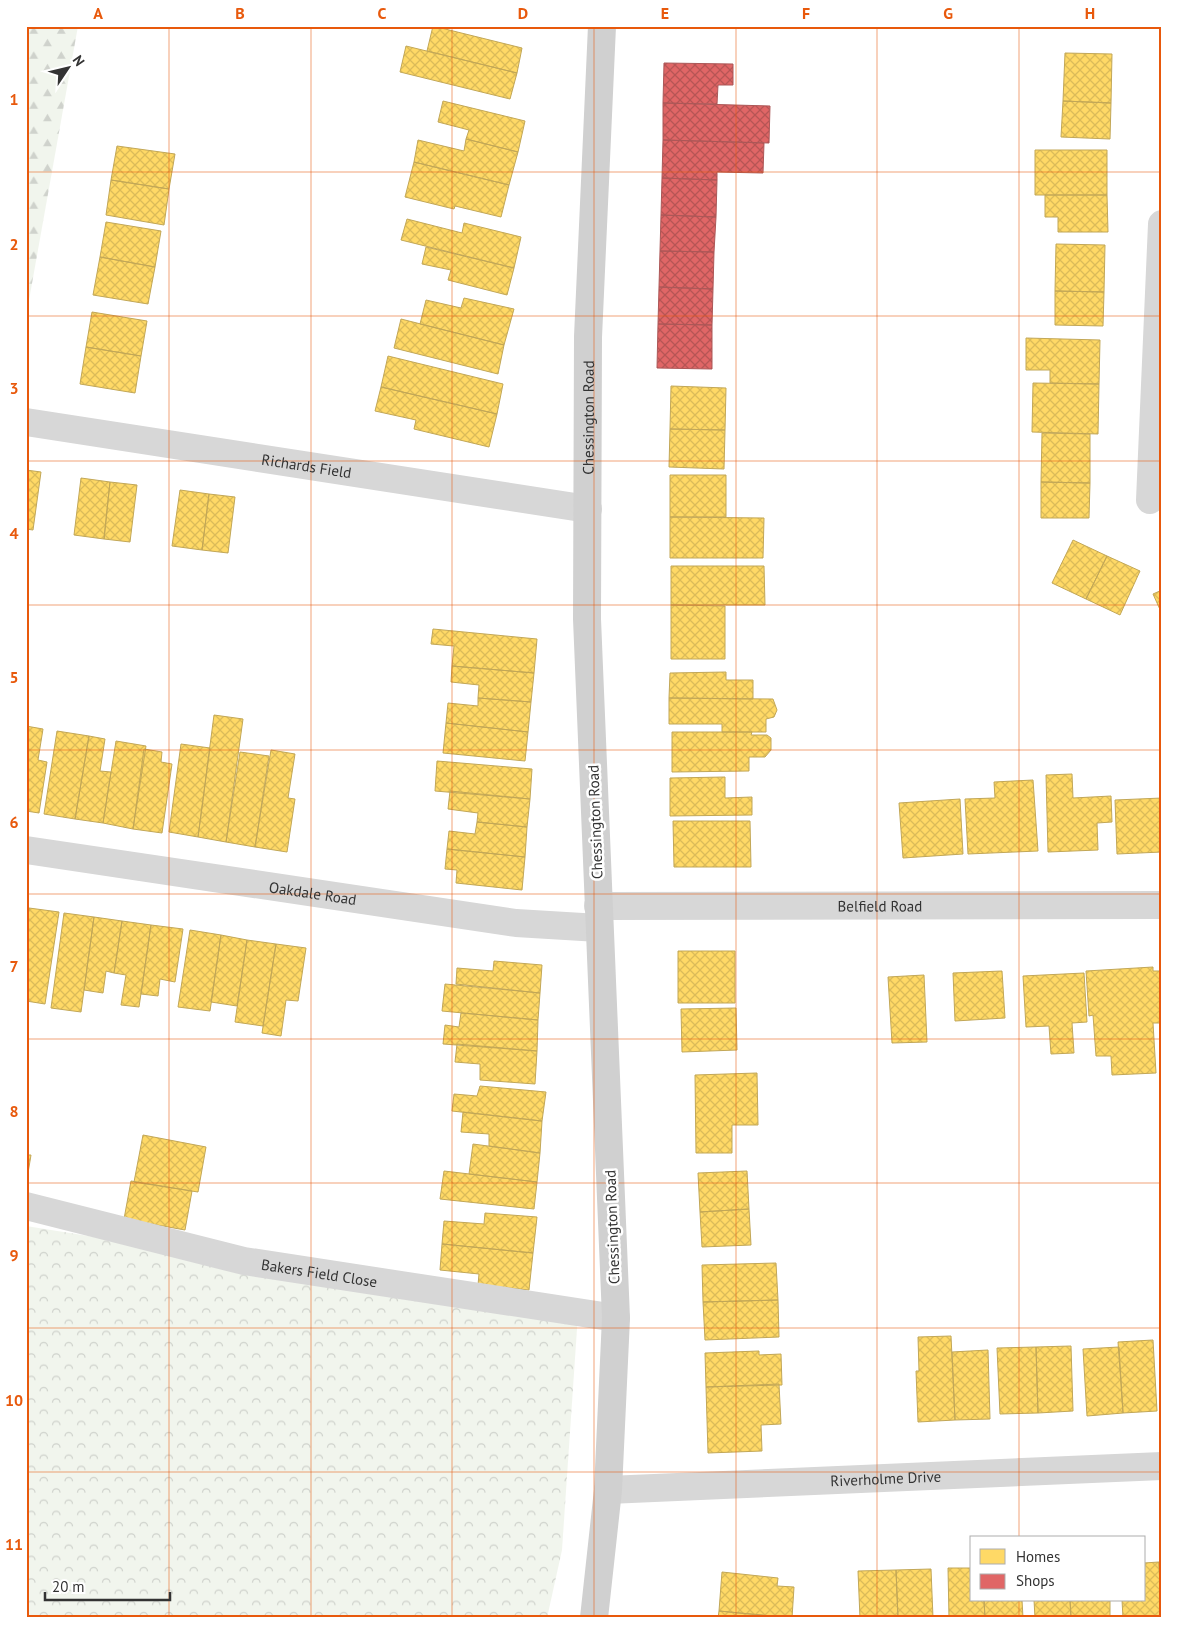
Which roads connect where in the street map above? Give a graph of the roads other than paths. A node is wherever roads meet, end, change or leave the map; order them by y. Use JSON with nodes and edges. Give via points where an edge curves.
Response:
{"nodes":[{"id":1,"x":602,"y":26,"type":"edge"},
{"id":2,"x":1162,"y":224,"type":"edge"},
{"id":3,"x":26,"y":422,"type":"edge"},
{"id":4,"x":1150,"y":500,"type":"dead end"},
{"id":5,"x":588,"y":510,"type":"junction"},
{"id":6,"x":26,"y":850,"type":"edge"},
{"id":7,"x":1162,"y":906,"type":"edge"},
{"id":8,"x":599,"y":917,"type":"junction"},
{"id":9,"x":26,"y":1206,"type":"edge"},
{"id":10,"x":616,"y":1318,"type":"junction"},
{"id":11,"x":1162,"y":1466,"type":"edge"},
{"id":12,"x":608,"y":1490,"type":"junction"},
{"id":13,"x":594,"y":1618,"type":"edge"}],
"edges":[{"from":1,"to":5,"type":"main road","name":"Chessington Road","via":[[588,337]]},
{"from":2,"to":4,"type":"street"},
{"from":3,"to":5,"type":"street","name":"Richards Field"},
{"from":5,"to":8,"type":"main road","name":"Chessington Road","via":[[587,619]]},
{"from":6,"to":8,"type":"street","name":"Oakdale Road","via":[[516,924]]},
{"from":7,"to":8,"type":"street","name":"Belfield Road"},
{"from":8,"to":10,"type":"main road","name":"Chessington Road"},
{"from":9,"to":10,"type":"street","name":"Bakers Field Close","via":[[244,1261]]},
{"from":10,"to":12,"type":"main road","name":"Chessington Road"},
{"from":11,"to":12,"type":"street","name":"Riverholme Drive"},
{"from":12,"to":13,"type":"main road","name":"Chessington Road"}]}
